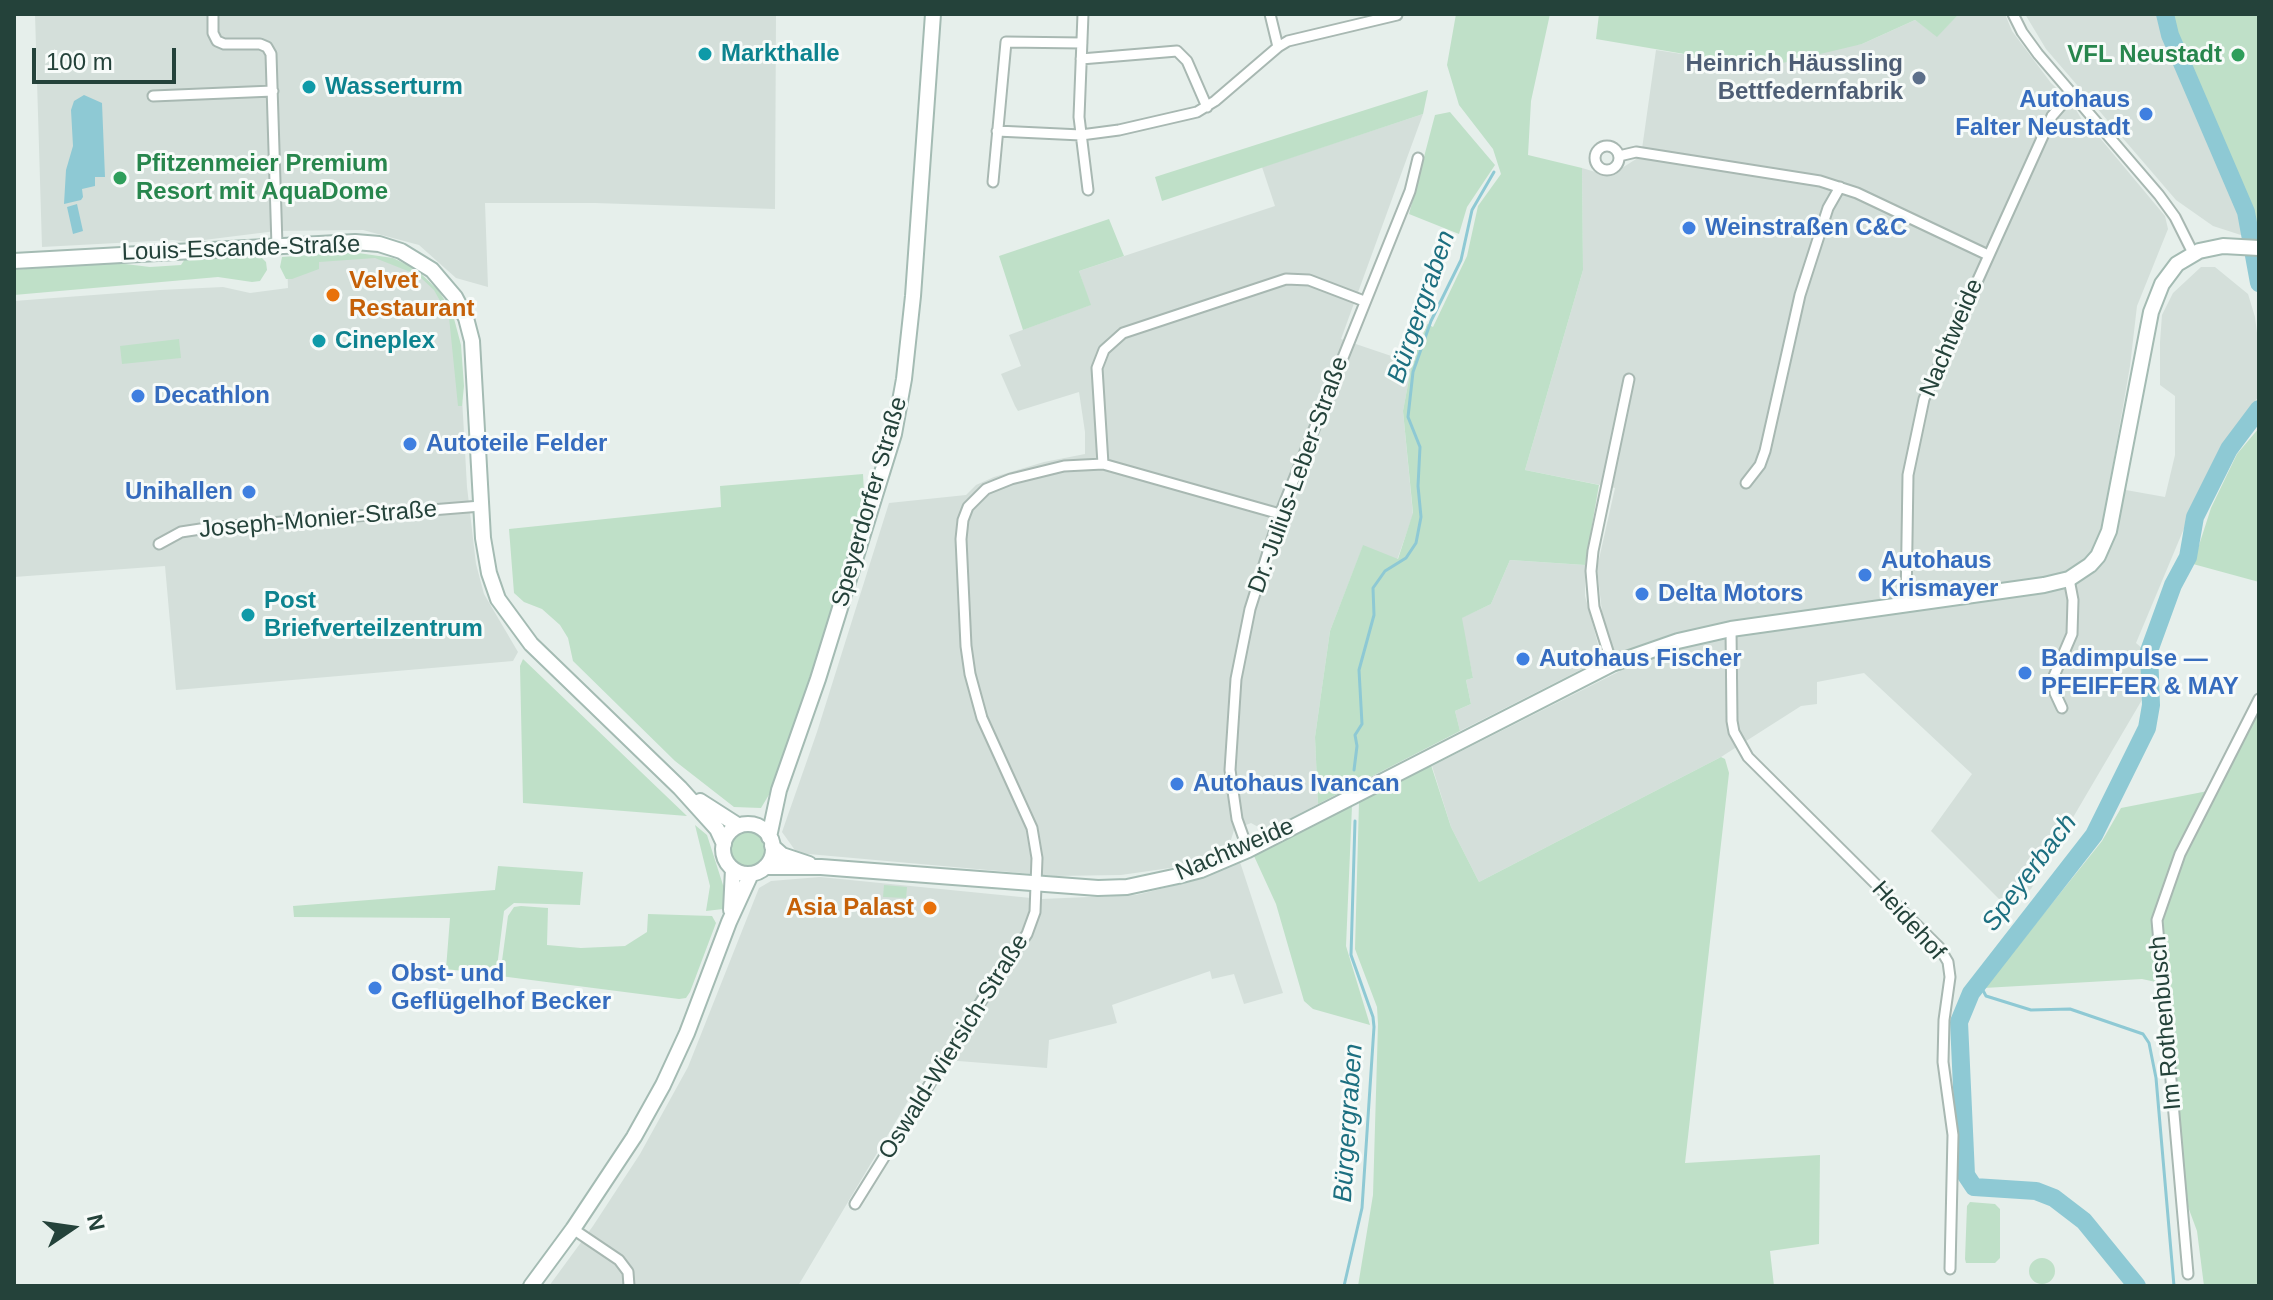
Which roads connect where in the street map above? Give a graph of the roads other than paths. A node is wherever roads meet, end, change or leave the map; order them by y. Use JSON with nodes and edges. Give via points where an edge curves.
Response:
{"nodes":[{"id":1,"x":213,"y":14,"type":"edge"},
{"id":2,"x":933,"y":14,"type":"edge"},
{"id":3,"x":1083,"y":14,"type":"edge"},
{"id":4,"x":1270,"y":14,"type":"edge"},
{"id":5,"x":2013,"y":14,"type":"edge"},
{"id":6,"x":1397,"y":15,"type":"edge"},
{"id":7,"x":1082,"y":43,"type":"junction"},
{"id":8,"x":1278,"y":47,"type":"junction"},
{"id":9,"x":1081,"y":59,"type":"junction"},
{"id":10,"x":273,"y":91,"type":"junction"},
{"id":11,"x":2072,"y":93,"type":"junction"},
{"id":12,"x":153,"y":96,"type":"dead end"},
{"id":13,"x":1207,"y":107,"type":"junction"},
{"id":14,"x":997,"y":131,"type":"junction"},
{"id":15,"x":1081,"y":135,"type":"junction"},
{"id":16,"x":1619,"y":156,"type":"dead end"},
{"id":17,"x":1418,"y":158,"type":"dead end"},
{"id":18,"x":993,"y":182,"type":"dead end"},
{"id":19,"x":1840,"y":187,"type":"junction"},
{"id":20,"x":1088,"y":190,"type":"dead end"},
{"id":21,"x":277,"y":246,"type":"junction"},
{"id":22,"x":2259,"y":248,"type":"edge"},
{"id":23,"x":2193,"y":253,"type":"junction"},
{"id":24,"x":1988,"y":255,"type":"junction"},
{"id":25,"x":14,"y":261,"type":"edge"},
{"id":26,"x":1364,"y":301,"type":"junction"},
{"id":27,"x":1629,"y":379,"type":"dead end"},
{"id":28,"x":1103,"y":464,"type":"junction"},
{"id":29,"x":1746,"y":483,"type":"dead end"},
{"id":30,"x":481,"y":506,"type":"junction"},
{"id":31,"x":1280,"y":514,"type":"junction"},
{"id":32,"x":159,"y":544,"type":"dead end"},
{"id":33,"x":2069,"y":579,"type":"junction"},
{"id":34,"x":1906,"y":604,"type":"junction"},
{"id":35,"x":1731,"y":629,"type":"junction"},
{"id":36,"x":1612,"y":664,"type":"junction"},
{"id":37,"x":2259,"y":699,"type":"edge"},
{"id":38,"x":2062,"y":708,"type":"dead end"},
{"id":39,"x":680,"y":788,"type":"junction"},
{"id":40,"x":779,"y":790,"type":"junction"},
{"id":41,"x":744,"y":826,"type":"junction"},
{"id":42,"x":771,"y":842,"type":"junction"},
{"id":43,"x":724,"y":844,"type":"junction"},
{"id":44,"x":1248,"y":850,"type":"junction"},
{"id":45,"x":765,"y":867,"type":"junction"},
{"id":46,"x":821,"y":867,"type":"junction"},
{"id":47,"x":733,"y":869,"type":"junction"},
{"id":48,"x":751,"y":874,"type":"junction"},
{"id":49,"x":1036,"y":884,"type":"junction"},
{"id":50,"x":729,"y":922,"type":"junction"},
{"id":51,"x":855,"y":1204,"type":"dead end"},
{"id":52,"x":573,"y":1229,"type":"junction"},
{"id":53,"x":1950,"y":1269,"type":"dead end"},
{"id":54,"x":2188,"y":1274,"type":"dead end"},
{"id":55,"x":531,"y":1286,"type":"edge"},
{"id":56,"x":629,"y":1286,"type":"edge"}],
"edges":[{"from":1,"to":10,"type":"street","via":[[217,41],[267,47]]},
{"from":2,"to":40,"type":"street","name":"Speyerdorfer Straße","via":[[913,296],[894,434]]},
{"from":3,"to":7,"type":"street"},
{"from":4,"to":8,"type":"street"},
{"from":5,"to":11,"type":"street"},
{"from":6,"to":8,"type":"street","via":[[1295,38]]},
{"from":7,"to":9,"type":"street"},
{"from":7,"to":14,"type":"street","via":[[1006,42]]},
{"from":8,"to":13,"type":"street"},
{"from":9,"to":13,"type":"street","via":[[1177,51],[1187,61]]},
{"from":9,"to":15,"type":"street"},
{"from":10,"to":12,"type":"street"},
{"from":10,"to":21,"type":"street"},
{"from":11,"to":23,"type":"street","via":[[2168,206]]},
{"from":11,"to":24,"type":"street","name":"Nachtweide","via":[[2052,116]]},
{"from":13,"to":15,"type":"street"},
{"from":14,"to":15,"type":"street"},
{"from":14,"to":18,"type":"street"},
{"from":15,"to":20,"type":"street"},
{"from":16,"to":19,"type":"street","via":[[1636,152]]},
{"from":17,"to":26,"type":"street","name":"Dr.-Julius-Leber-Straße","via":[[1410,191]]},
{"from":19,"to":24,"type":"street"},
{"from":19,"to":29,"type":"street","via":[[1800,295],[1765,451]]},
{"from":21,"to":25,"type":"street","name":"Louis-Escande-Straße"},
{"from":21,"to":30,"type":"street","name":"Louis-Escande-Straße","via":[[379,244],[412,256],[448,287],[472,341]]},
{"from":22,"to":23,"type":"street","via":[[2214,247]]},
{"from":23,"to":33,"type":"street","via":[[2170,273],[2151,312],[2104,544],[2090,565]]},
{"from":24,"to":34,"type":"street","name":"Nachtweide","via":[[1930,384],[1915,433],[1908,475]]},
{"from":26,"to":28,"type":"street","via":[[1309,280],[1286,279],[1123,333],[1104,350],[1097,368]]},
{"from":26,"to":31,"type":"street","name":"Dr.-Julius-Leber-Straße"},
{"from":27,"to":36,"type":"street","via":[[1591,571],[1594,607]]},
{"from":28,"to":31,"type":"street","name":"Oswald-Wiersich-Straße"},
{"from":28,"to":49,"type":"street","name":"Oswald-Wiersich-Straße","via":[[1064,466],[1000,483],[975,497],[963,520],[970,674],[982,718],[1032,828]]},
{"from":30,"to":32,"type":"street","name":"Joseph-Monier-Straße","via":[[207,528],[181,532]]},
{"from":30,"to":39,"type":"street","name":"Louis-Escande-Straße","via":[[489,573],[513,623]]},
{"from":31,"to":44,"type":"street","name":"Dr.-Julius-Leber-Straße","via":[[1250,609],[1232,716],[1232,793]]},
{"from":33,"to":34,"type":"street","name":"Nachtweide"},
{"from":33,"to":38,"type":"street","via":[[2072,634],[2054,676]]},
{"from":34,"to":35,"type":"street","name":"Nachtweide"},
{"from":35,"to":36,"type":"street","name":"Nachtweide"},
{"from":35,"to":53,"type":"street","name":"Heidehof","via":[[1732,721],[1748,757],[1939,947],[1948,962],[1943,1062],[1953,1135]]},
{"from":36,"to":44,"type":"street","name":"Nachtweide"},
{"from":37,"to":54,"type":"street","name":"Im Rothenbusch","via":[[2180,854],[2157,920]]},
{"from":39,"to":41,"type":"street","name":"Louis-Escande-Straße"},
{"from":39,"to":43,"type":"street","name":"Louis-Escande-Straße","via":[[719,831]]},
{"from":40,"to":41,"type":"street","name":"Speyerdorfer Straße","via":[[759,818]]},
{"from":40,"to":42,"type":"street","name":"Speyerdorfer Straße"},
{"from":41,"to":42,"type":"street","via":[[761,829]]},
{"from":41,"to":43,"type":"street","via":[[728,834]]},
{"from":42,"to":45,"type":"street"},
{"from":42,"to":46,"type":"street","name":"Nachtweide","via":[[785,856]]},
{"from":43,"to":47,"type":"street","via":[[725,859]]},
{"from":44,"to":49,"type":"street","name":"Nachtweide","via":[[1201,870],[1127,887]]},
{"from":45,"to":46,"type":"street","name":"Nachtweide"},
{"from":45,"to":48,"type":"street"},
{"from":46,"to":49,"type":"street","name":"Nachtweide"},
{"from":47,"to":48,"type":"street"},
{"from":47,"to":50,"type":"street"},
{"from":48,"to":50,"type":"street"},
{"from":49,"to":51,"type":"street","name":"Oswald-Wiersich-Straße","via":[[1027,934]]},
{"from":50,"to":52,"type":"street","via":[[663,1085]]},
{"from":52,"to":55,"type":"street"},
{"from":52,"to":56,"type":"street","via":[[619,1260],[628,1272]]}]}
